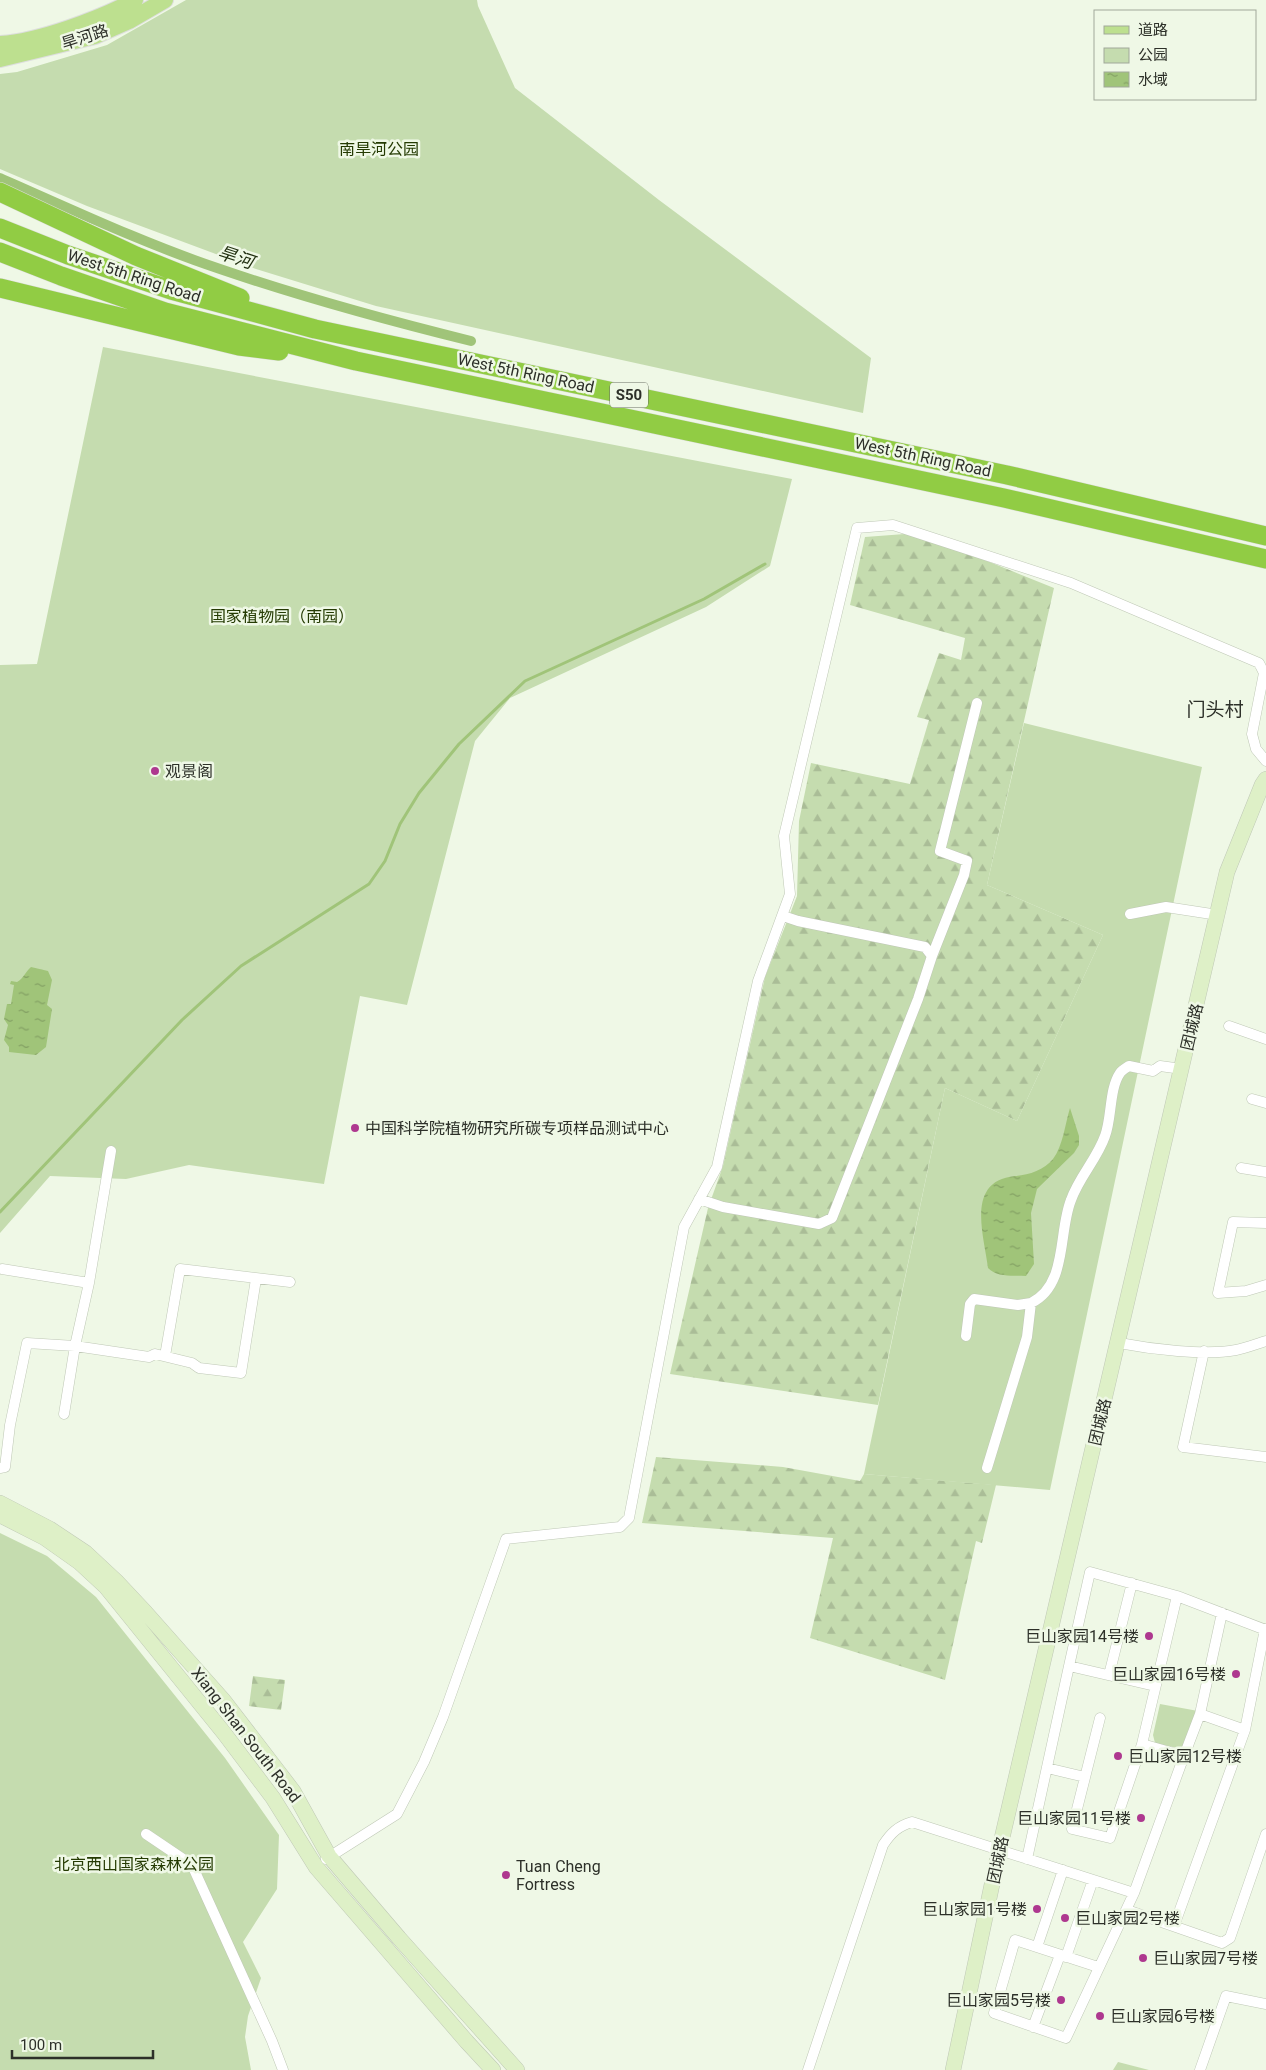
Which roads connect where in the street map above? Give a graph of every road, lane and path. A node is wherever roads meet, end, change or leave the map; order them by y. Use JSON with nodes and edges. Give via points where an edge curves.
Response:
{"nodes":[{"id":1,"x":135,"y":0,"type":"edge"},
{"id":2,"x":165,"y":0,"type":"edge"},
{"id":3,"x":0,"y":44,"type":"edge"},
{"id":4,"x":0,"y":59,"type":"edge"},
{"id":5,"x":0,"y":192,"type":"edge"},
{"id":6,"x":0,"y":228,"type":"edge"},
{"id":7,"x":0,"y":252,"type":"edge"},
{"id":8,"x":0,"y":288,"type":"edge"},
{"id":9,"x":315,"y":329,"type":"junction"},
{"id":10,"x":356,"y":361,"type":"junction"},
{"id":11,"x":1266,"y":536,"type":"edge"},
{"id":12,"x":1266,"y":559,"type":"edge"},
{"id":13,"x":977,"y":703,"type":"dead end"},
{"id":14,"x":1266,"y":761,"type":"edge"},
{"id":15,"x":1266,"y":779,"type":"edge"},
{"id":16,"x":1130,"y":914,"type":"dead end"},
{"id":17,"x":1218,"y":915,"type":"junction"},
{"id":18,"x":783,"y":916,"type":"junction"},
{"id":19,"x":932,"y":956,"type":"junction"},
{"id":20,"x":1229,"y":1026,"type":"dead end"},
{"id":21,"x":1266,"y":1039,"type":"edge"},
{"id":22,"x":1182,"y":1069,"type":"junction"},
{"id":23,"x":1252,"y":1099,"type":"dead end"},
{"id":24,"x":1266,"y":1103,"type":"edge"},
{"id":25,"x":111,"y":1151,"type":"dead end"},
{"id":26,"x":1241,"y":1168,"type":"dead end"},
{"id":27,"x":1266,"y":1172,"type":"edge"},
{"id":28,"x":699,"y":1199,"type":"junction"},
{"id":29,"x":1266,"y":1223,"type":"edge"},
{"id":30,"x":2,"y":1269,"type":"dead end"},
{"id":31,"x":256,"y":1279,"type":"junction"},
{"id":32,"x":290,"y":1282,"type":"dead end"},
{"id":33,"x":89,"y":1283,"type":"junction"},
{"id":34,"x":1266,"y":1285,"type":"edge"},
{"id":35,"x":1031,"y":1302,"type":"junction"},
{"id":36,"x":966,"y":1336,"type":"dead end"},
{"id":37,"x":1266,"y":1341,"type":"edge"},
{"id":38,"x":1119,"y":1343,"type":"junction"},
{"id":39,"x":75,"y":1346,"type":"junction"},
{"id":40,"x":1204,"y":1351,"type":"junction"},
{"id":41,"x":165,"y":1356,"type":"junction"},
{"id":42,"x":64,"y":1414,"type":"dead end"},
{"id":43,"x":5,"y":1424,"type":"edge"},
{"id":44,"x":1266,"y":1457,"type":"edge"},
{"id":45,"x":0,"y":1468,"type":"edge"},
{"id":46,"x":987,"y":1468,"type":"dead end"},
{"id":47,"x":0,"y":1503,"type":"edge"},
{"id":48,"x":0,"y":1515,"type":"edge"},
{"id":49,"x":1132,"y":1583,"type":"junction"},
{"id":50,"x":1177,"y":1596,"type":"junction"},
{"id":51,"x":1222,"y":1613,"type":"junction"},
{"id":52,"x":1266,"y":1630,"type":"edge"},
{"id":53,"x":1069,"y":1666,"type":"junction"},
{"id":54,"x":1109,"y":1675,"type":"junction"},
{"id":55,"x":1155,"y":1686,"type":"junction"},
{"id":56,"x":1200,"y":1714,"type":"junction"},
{"id":57,"x":1100,"y":1718,"type":"dead end"},
{"id":58,"x":1245,"y":1730,"type":"junction"},
{"id":59,"x":1142,"y":1744,"type":"junction"},
{"id":60,"x":1184,"y":1756,"type":"junction"},
{"id":61,"x":1047,"y":1768,"type":"junction"},
{"id":62,"x":1085,"y":1777,"type":"junction"},
{"id":63,"x":146,"y":1834,"type":"dead end"},
{"id":64,"x":1266,"y":1834,"type":"edge"},
{"id":65,"x":1000,"y":1851,"type":"junction"},
{"id":66,"x":330,"y":1856,"type":"junction"},
{"id":67,"x":1028,"y":1859,"type":"junction"},
{"id":68,"x":316,"y":1867,"type":"junction"},
{"id":69,"x":1063,"y":1870,"type":"junction"},
{"id":70,"x":1093,"y":1880,"type":"junction"},
{"id":71,"x":1134,"y":1893,"type":"junction"},
{"id":72,"x":1127,"y":1910,"type":"junction"},
{"id":73,"x":1174,"y":1926,"type":"junction"},
{"id":74,"x":1037,"y":1947,"type":"junction"},
{"id":75,"x":1063,"y":1956,"type":"junction"},
{"id":76,"x":1098,"y":1967,"type":"junction"},
{"id":77,"x":1266,"y":2004,"type":"edge"},
{"id":78,"x":1033,"y":2027,"type":"junction"},
{"id":79,"x":283,"y":2070,"type":"edge"},
{"id":80,"x":493,"y":2070,"type":"edge"},
{"id":81,"x":517,"y":2070,"type":"edge"},
{"id":82,"x":808,"y":2070,"type":"edge"},
{"id":83,"x":953,"y":2070,"type":"edge"},
{"id":84,"x":1200,"y":2070,"type":"edge"}],
"edges":[{"from":1,"to":3,"type":"main road","name":"旱河路","via":[[81,24]]},
{"from":2,"to":4,"type":"main road","name":"旱河路","via":[[130,21],[95,36]]},
{"from":5,"to":9,"type":"highway","via":[[136,256]]},
{"from":6,"to":9,"type":"highway","name":"West 5th Ring Road","number":"S50","via":[[171,290]]},
{"from":7,"to":10,"type":"highway","name":"West 5th Ring Road","number":"S50","via":[[164,312]]},
{"from":8,"to":10,"type":"highway","via":[[239,346]]},
{"from":9,"to":11,"type":"highway","name":"West 5th Ring Road","number":"S50","via":[[1007,475]]},
{"from":10,"to":12,"type":"highway","name":"West 5th Ring Road","number":"S50","via":[[1004,498]]},
{"from":13,"to":19,"type":"street","via":[[940,851],[967,861]]},
{"from":14,"to":18,"type":"street","via":[[1256,749],[1252,734],[1264,673],[1259,663],[1071,583],[893,525],[857,528],[784,836],[790,894]]},
{"from":15,"to":17,"type":"street","name":"团城路","via":[[1228,872]]},
{"from":16,"to":17,"type":"street","via":[[1166,907]]},
{"from":17,"to":22,"type":"street","name":"团城路"},
{"from":18,"to":19,"type":"street","via":[[925,947]]},
{"from":18,"to":28,"type":"street","via":[[758,981],[717,1166]]},
{"from":19,"to":28,"type":"street","via":[[832,1218],[819,1224],[722,1207]]},
{"from":20,"to":21,"type":"street"},
{"from":22,"to":35,"type":"street","via":[[1160,1066],[1153,1071],[1129,1066],[1120,1072],[1106,1134],[1097,1156],[1070,1200],[1057,1269],[1040,1298]]},
{"from":22,"to":38,"type":"street","name":"团城路"},
{"from":23,"to":24,"type":"street"},
{"from":25,"to":33,"type":"street"},
{"from":26,"to":27,"type":"street"},
{"from":28,"to":66,"type":"street","via":[[684,1228],[629,1518],[620,1528],[506,1539],[444,1717],[396,1814]]},
{"from":29,"to":34,"type":"street","via":[[1233,1222],[1218,1294],[1246,1292]]},
{"from":30,"to":33,"type":"street"},
{"from":31,"to":32,"type":"street"},
{"from":31,"to":41,"type":"street","via":[[180,1269]]},
{"from":31,"to":41,"type":"street","via":[[241,1373],[199,1368]]},
{"from":33,"to":39,"type":"street"},
{"from":35,"to":36,"type":"street","via":[[1018,1305],[974,1299],[970,1304]]},
{"from":35,"to":46,"type":"street","via":[[1027,1337]]},
{"from":37,"to":40,"type":"street","via":[[1236,1350]]},
{"from":38,"to":40,"type":"street","via":[[1144,1348]]},
{"from":38,"to":65,"type":"street","name":"团城路"},
{"from":39,"to":41,"type":"street","via":[[149,1357],[155,1354]]},
{"from":39,"to":42,"type":"street"},
{"from":39,"to":43,"type":"street","via":[[27,1343]]},
{"from":40,"to":44,"type":"street","via":[[1183,1447]]},
{"from":43,"to":45,"type":"street","via":[[5,1468]]},
{"from":47,"to":66,"type":"street","name":"Xiang Shan South Road","via":[[50,1529],[86,1553],[122,1587],[224,1702],[287,1783]]},
{"from":48,"to":68,"type":"street","name":"Xiang Shan South Road","via":[[45,1538],[79,1562],[106,1587],[273,1798]]},
{"from":49,"to":50,"type":"street"},
{"from":49,"to":53,"type":"street","via":[[1090,1572]]},
{"from":49,"to":54,"type":"street"},
{"from":50,"to":51,"type":"street"},
{"from":50,"to":55,"type":"street"},
{"from":51,"to":52,"type":"street"},
{"from":51,"to":56,"type":"street"},
{"from":52,"to":58,"type":"street"},
{"from":53,"to":54,"type":"street"},
{"from":53,"to":61,"type":"street"},
{"from":54,"to":55,"type":"street"},
{"from":55,"to":59,"type":"street"},
{"from":56,"to":58,"type":"street"},
{"from":56,"to":60,"type":"street"},
{"from":57,"to":62,"type":"street"},
{"from":58,"to":73,"type":"street"},
{"from":59,"to":60,"type":"street"},
{"from":59,"to":62,"type":"street","via":[[1110,1838],[1072,1829]]},
{"from":60,"to":71,"type":"street"},
{"from":61,"to":62,"type":"street"},
{"from":61,"to":67,"type":"street"},
{"from":63,"to":79,"type":"street","via":[[192,1864]]},
{"from":64,"to":73,"type":"street","via":[[1230,1938],[1222,1942]]},
{"from":65,"to":67,"type":"street"},
{"from":65,"to":82,"type":"street","via":[[912,1822],[891,1832],[883,1845]]},
{"from":65,"to":83,"type":"street","name":"团城路"},
{"from":66,"to":68,"type":"street"},
{"from":66,"to":81,"type":"street","name":"Xiang Shan South Road"},
{"from":67,"to":69,"type":"street"},
{"from":68,"to":80,"type":"street","name":"Xiang Shan South Road"},
{"from":69,"to":70,"type":"street"},
{"from":69,"to":74,"type":"street"},
{"from":70,"to":71,"type":"street"},
{"from":70,"to":75,"type":"street"},
{"from":71,"to":72,"type":"street"},
{"from":72,"to":73,"type":"street"},
{"from":72,"to":76,"type":"street"},
{"from":74,"to":75,"type":"street"},
{"from":74,"to":78,"type":"street","via":[[1016,1940],[994,2013]]},
{"from":75,"to":76,"type":"street"},
{"from":75,"to":78,"type":"street"},
{"from":76,"to":78,"type":"street","via":[[1066,2038]]},
{"from":77,"to":84,"type":"street","via":[[1226,1996]]}]}
